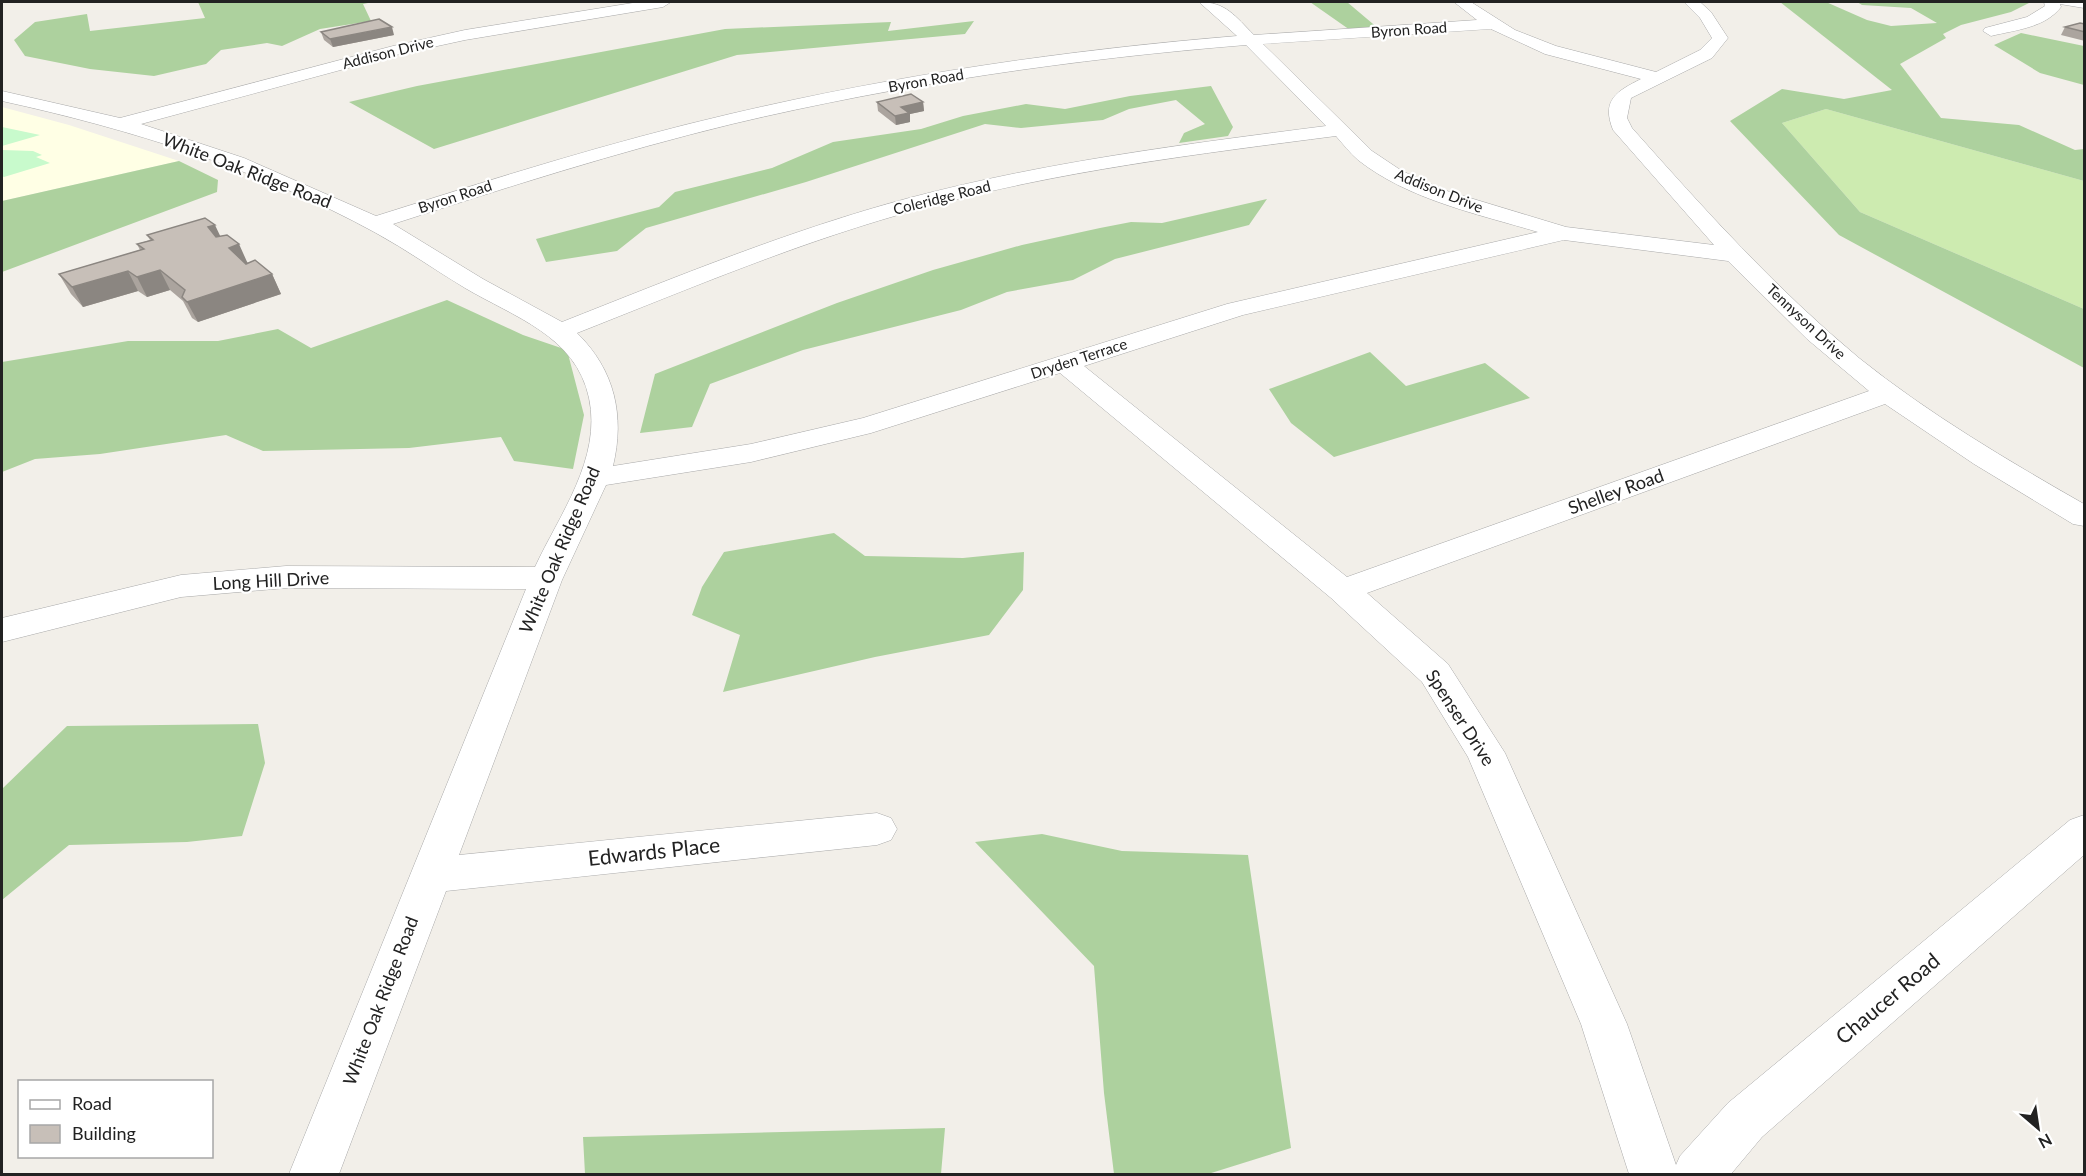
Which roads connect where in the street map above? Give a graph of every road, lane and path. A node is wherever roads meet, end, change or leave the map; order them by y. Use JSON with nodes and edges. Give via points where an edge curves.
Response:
{"nodes":[{"id":1,"x":663,"y":2,"type":"edge"},
{"id":2,"x":1206,"y":2,"type":"edge"},
{"id":3,"x":1462,"y":2,"type":"edge"},
{"id":4,"x":1692,"y":2,"type":"edge"},
{"id":5,"x":2052,"y":2,"type":"edge"},
{"id":6,"x":2066,"y":2,"type":"edge"},
{"id":7,"x":2085,"y":4,"type":"edge"},
{"id":8,"x":1492,"y":24,"type":"junction"},
{"id":9,"x":1991,"y":31,"type":"dead end"},
{"id":10,"x":1250,"y":40,"type":"junction"},
{"id":11,"x":1658,"y":78,"type":"junction"},
{"id":12,"x":2,"y":96,"type":"edge"},
{"id":13,"x":117,"y":125,"type":"junction"},
{"id":14,"x":1341,"y":130,"type":"junction"},
{"id":15,"x":375,"y":223,"type":"junction"},
{"id":16,"x":1563,"y":233,"type":"junction"},
{"id":17,"x":1735,"y":255,"type":"junction"},
{"id":18,"x":560,"y":331,"type":"junction"},
{"id":19,"x":1065,"y":364,"type":"junction"},
{"id":20,"x":1889,"y":393,"type":"junction"},
{"id":21,"x":594,"y":478,"type":"junction"},
{"id":22,"x":2085,"y":518,"type":"edge"},
{"id":23,"x":547,"y":578,"type":"junction"},
{"id":24,"x":1343,"y":591,"type":"junction"},
{"id":25,"x":2,"y":630,"type":"edge"},
{"id":26,"x":877,"y":829,"type":"dead end"},
{"id":27,"x":2085,"y":831,"type":"edge"},
{"id":28,"x":430,"y":875,"type":"junction"},
{"id":29,"x":314,"y":1174,"type":"edge"},
{"id":30,"x":1654,"y":1174,"type":"edge"},
{"id":31,"x":1698,"y":1174,"type":"edge"}],
"edges":[{"from":1,"to":13,"type":"street","name":"Addison Drive","via":[[393,51]]},
{"from":2,"to":10,"type":"street","name":"Addison Drive"},
{"from":3,"to":8,"type":"street"},
{"from":4,"to":11,"type":"street","name":"Tennyson Drive","via":[[1707,15],[1720,38],[1706,54]]},
{"from":5,"to":9,"type":"street","via":[[2048,13]]},
{"from":6,"to":7,"type":"street"},
{"from":8,"to":10,"type":"street","name":"Byron Road"},
{"from":8,"to":11,"type":"street","via":[[1554,50]]},
{"from":10,"to":14,"type":"street","name":"Addison Drive"},
{"from":10,"to":15,"type":"street","name":"Byron Road","via":[[1028,63],[855,93],[655,138]]},
{"from":11,"to":17,"type":"street","name":"Tennyson Drive","via":[[1623,95],[1618,118],[1623,130]]},
{"from":12,"to":13,"type":"street","name":"White Oak Ridge Road"},
{"from":13,"to":15,"type":"street","name":"White Oak Ridge Road","via":[[270,176]]},
{"from":14,"to":16,"type":"street","name":"Addison Drive","via":[[1365,156],[1395,175],[1440,195]]},
{"from":14,"to":18,"type":"street","name":"Coleridge Road","via":[[1146,155],[957,193],[857,220]]},
{"from":15,"to":18,"type":"street","name":"White Oak Ridge Road"},
{"from":16,"to":17,"type":"street","name":"Addison Drive"},
{"from":16,"to":19,"type":"street","name":"Dryden Terrace","via":[[1236,309]]},
{"from":17,"to":20,"type":"street","name":"Tennyson Drive","via":[[1798,316]]},
{"from":18,"to":21,"type":"street","name":"White Oak Ridge Road","via":[[580,348],[602,396],[604,420]]},
{"from":19,"to":21,"type":"street","name":"Dryden Terrace","via":[[933,407],[812,440]]},
{"from":19,"to":24,"type":"street","name":"Spenser Drive"},
{"from":20,"to":22,"type":"street","name":"Tennyson Drive"},
{"from":20,"to":24,"type":"street","name":"Shelley Road"},
{"from":21,"to":23,"type":"street","name":"White Oak Ridge Road"},
{"from":23,"to":25,"type":"street","name":"Long Hill Drive","via":[[286,577],[181,586]]},
{"from":23,"to":28,"type":"street","name":"White Oak Ridge Road"},
{"from":24,"to":30,"type":"street","name":"Spenser Drive","via":[[1435,673],[1486,753],[1604,1024]]},
{"from":26,"to":28,"type":"street","name":"Edwards Place"},
{"from":27,"to":31,"type":"street","name":"Chaucer Road","via":[[1745,1120]]},
{"from":28,"to":29,"type":"street","name":"White Oak Ridge Road"}]}
